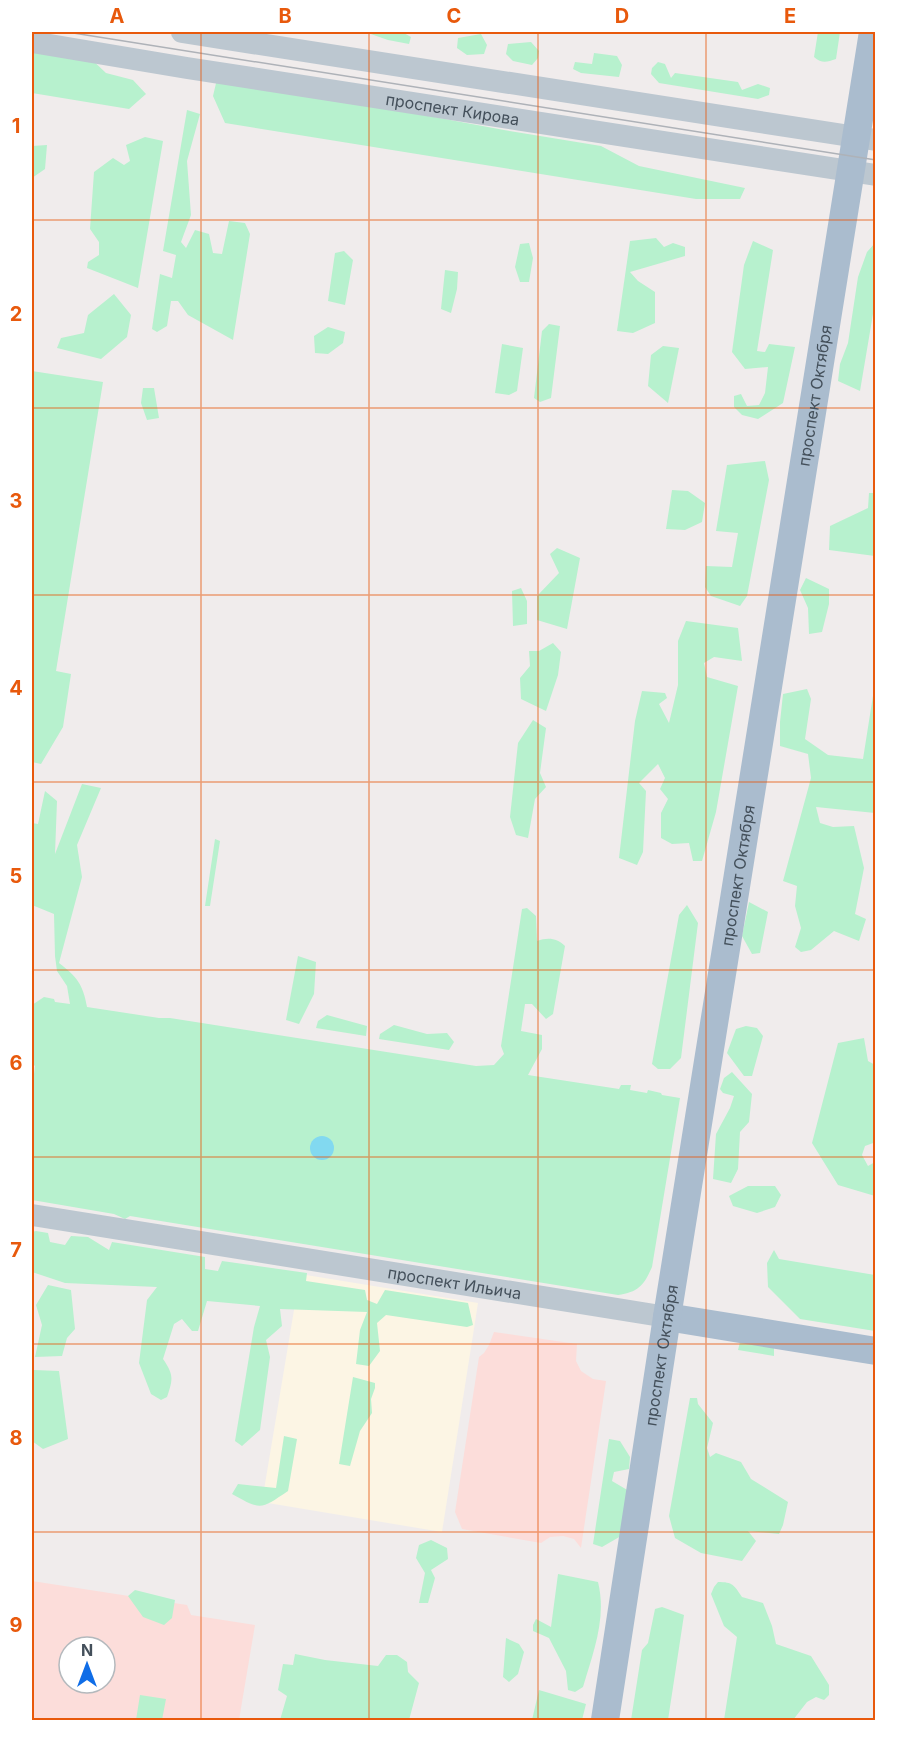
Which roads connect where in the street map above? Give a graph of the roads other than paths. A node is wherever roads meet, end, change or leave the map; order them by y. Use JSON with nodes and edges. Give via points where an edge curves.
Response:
{"nodes":[{"id":1,"x":182,"y":32,"type":"edge"},
{"id":2,"x":873,"y":32,"type":"edge"},
{"id":3,"x":32,"y":42,"type":"edge"},
{"id":4,"x":866,"y":138,"type":"edge"},
{"id":5,"x":863,"y":173,"type":"edge"},
{"id":6,"x":32,"y":1215,"type":"edge"},
{"id":7,"x":667,"y":1317,"type":"junction"},
{"id":8,"x":876,"y":1351,"type":"edge"},
{"id":9,"x":605,"y":1720,"type":"edge"}],
"edges":[{"from":1,"to":4,"type":"street"},
{"from":2,"to":4,"type":"main road","name":"проспект Октября"},
{"from":3,"to":5,"type":"street","name":"проспект Кирова"},
{"from":4,"to":5,"type":"main road","name":"проспект Октября"},
{"from":5,"to":7,"type":"main road","name":"проспект Октября"},
{"from":6,"to":7,"type":"street","name":"проспект Ильича"},
{"from":7,"to":8,"type":"main road","name":"проспект Ильича"},
{"from":7,"to":9,"type":"main road","name":"проспект Октября"}]}
